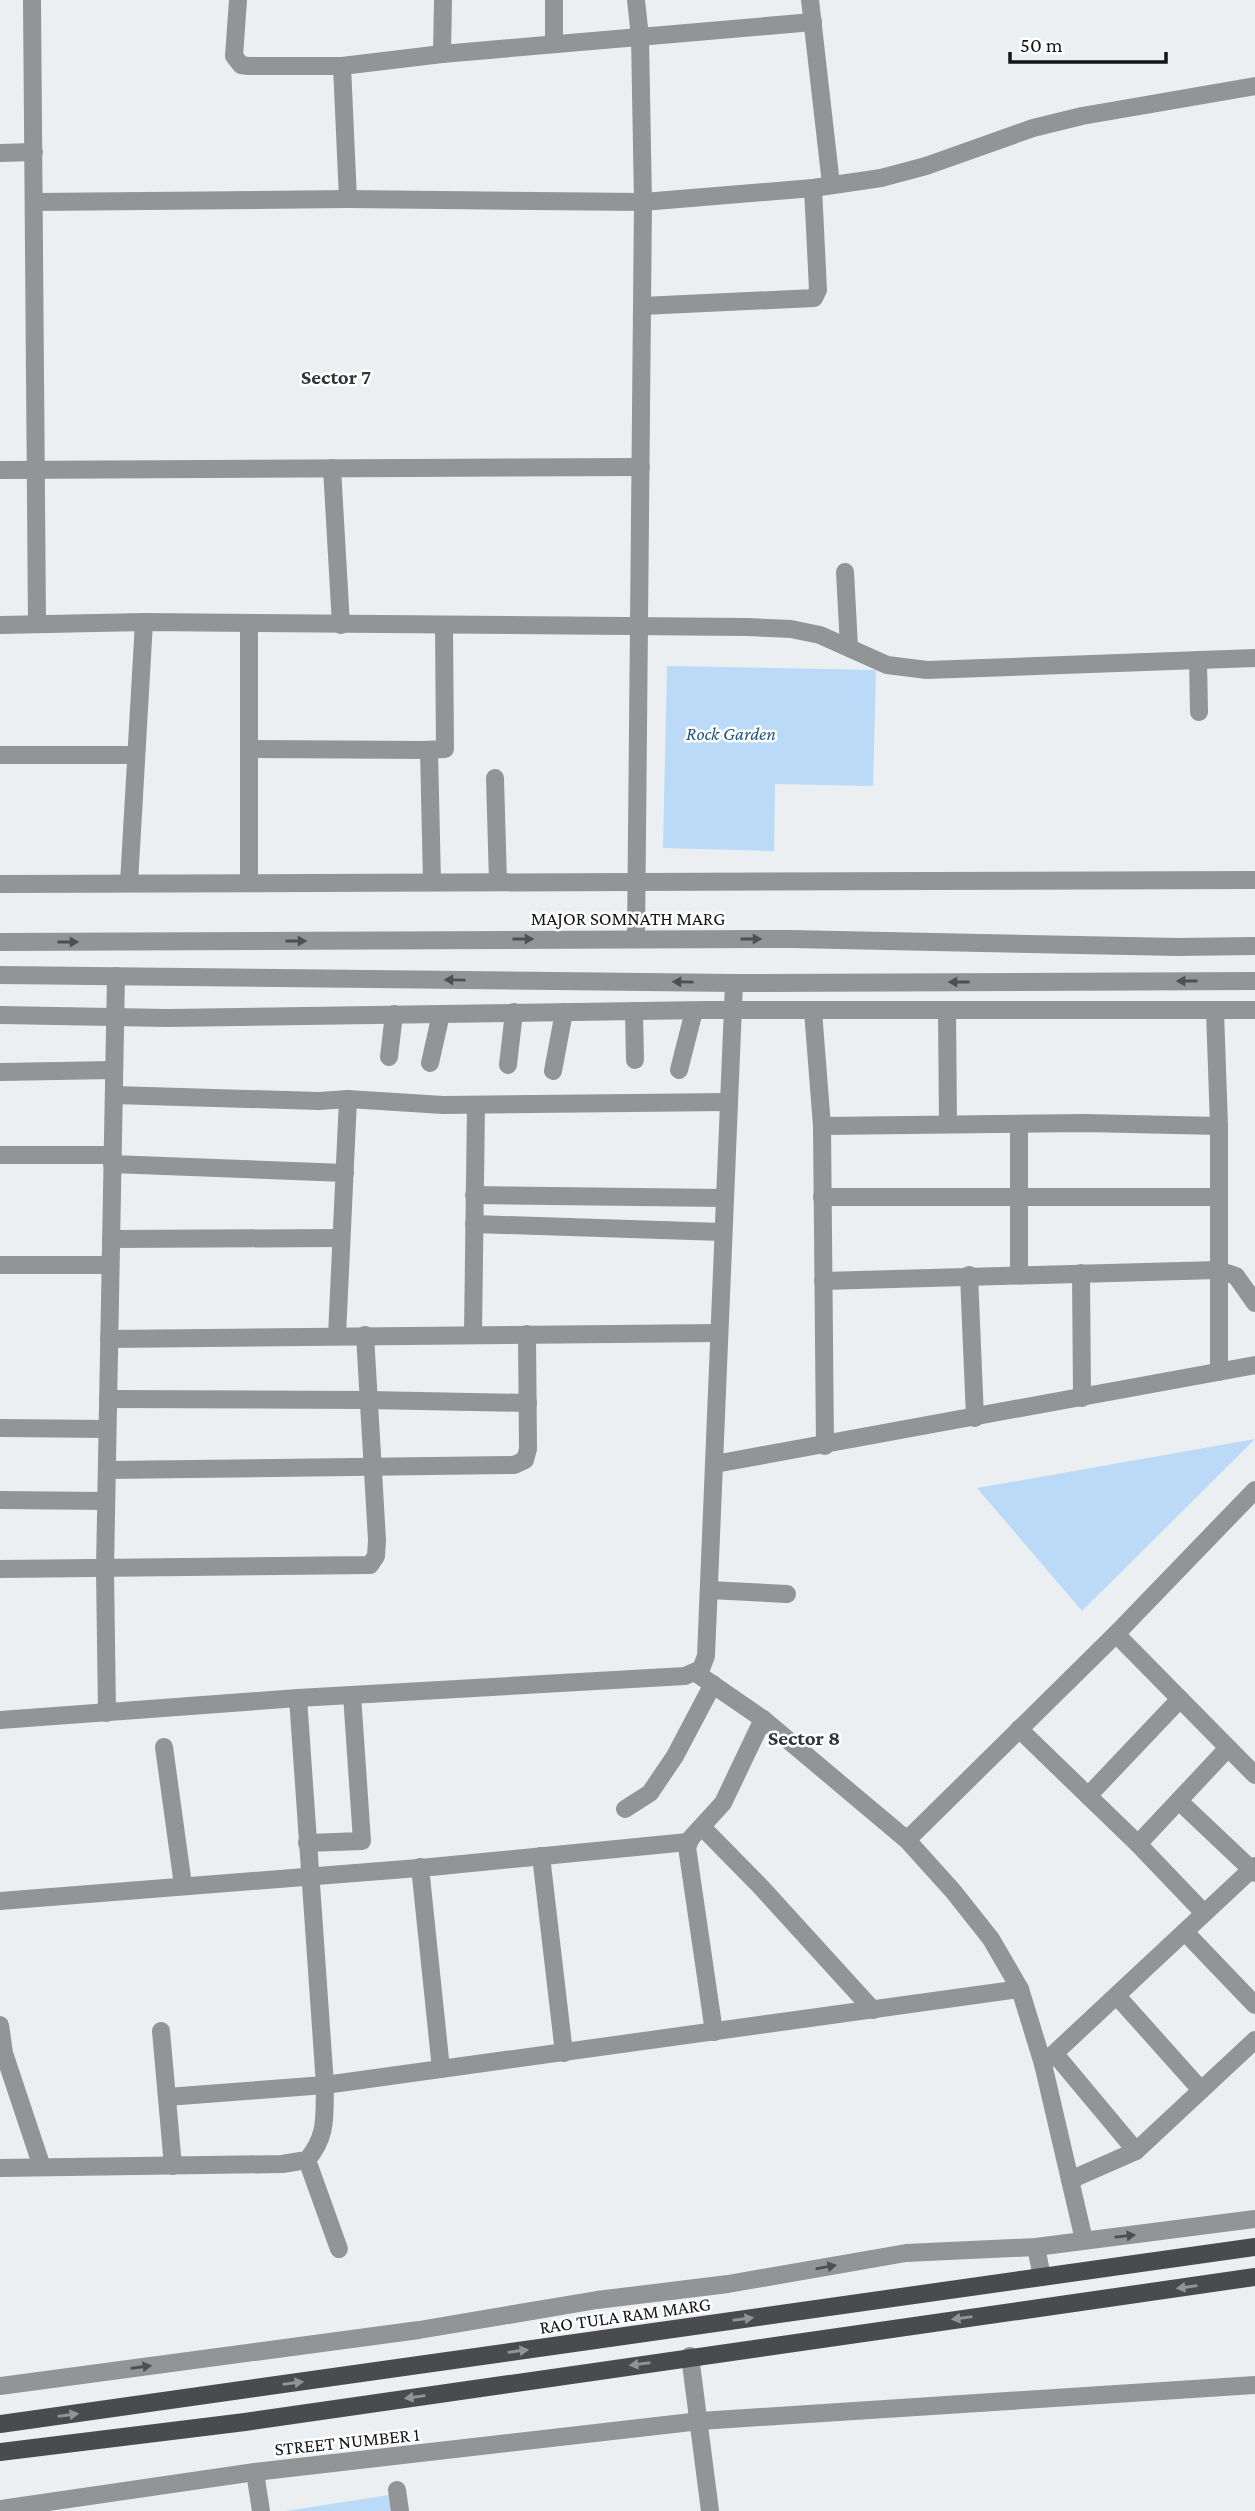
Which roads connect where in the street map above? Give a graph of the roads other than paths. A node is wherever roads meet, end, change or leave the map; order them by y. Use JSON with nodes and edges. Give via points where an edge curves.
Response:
{"nodes":[{"id":1,"x":32,"y":0,"type":"edge"},
{"id":2,"x":237,"y":0,"type":"edge"},
{"id":3,"x":443,"y":0,"type":"edge"},
{"id":4,"x":554,"y":0,"type":"edge"},
{"id":5,"x":636,"y":0,"type":"edge"},
{"id":6,"x":810,"y":0,"type":"edge"},
{"id":7,"x":813,"y":22,"type":"junction"},
{"id":8,"x":640,"y":37,"type":"junction"},
{"id":9,"x":555,"y":44,"type":"junction"},
{"id":10,"x":442,"y":54,"type":"junction"},
{"id":11,"x":342,"y":66,"type":"junction"},
{"id":12,"x":1255,"y":86,"type":"edge"},
{"id":13,"x":34,"y":152,"type":"junction"},
{"id":14,"x":0,"y":153,"type":"edge"},
{"id":15,"x":822,"y":186,"type":"junction"},
{"id":16,"x":348,"y":199,"type":"junction"},
{"id":17,"x":34,"y":202,"type":"junction"},
{"id":18,"x":643,"y":202,"type":"junction"},
{"id":19,"x":642,"y":306,"type":"junction"},
{"id":20,"x":640,"y":467,"type":"junction"},
{"id":21,"x":332,"y":468,"type":"junction"},
{"id":22,"x":0,"y":470,"type":"edge"},
{"id":23,"x":36,"y":470,"type":"junction"},
{"id":24,"x":845,"y":572,"type":"dead end"},
{"id":25,"x":144,"y":622,"type":"junction"},
{"id":26,"x":37,"y":624,"type":"junction"},
{"id":27,"x":248,"y":624,"type":"junction"},
{"id":28,"x":0,"y":625,"type":"edge"},
{"id":29,"x":341,"y":625,"type":"junction"},
{"id":30,"x":444,"y":625,"type":"junction"},
{"id":31,"x":639,"y":627,"type":"junction"},
{"id":32,"x":849,"y":647,"type":"junction"},
{"id":33,"x":1255,"y":658,"type":"edge"},
{"id":34,"x":1198,"y":660,"type":"junction"},
{"id":35,"x":1199,"y":712,"type":"dead end"},
{"id":36,"x":250,"y":749,"type":"junction"},
{"id":37,"x":423,"y":750,"type":"junction"},
{"id":38,"x":0,"y":755,"type":"edge"},
{"id":39,"x":136,"y":755,"type":"junction"},
{"id":40,"x":495,"y":778,"type":"dead end"},
{"id":41,"x":1255,"y":880,"type":"edge"},
{"id":42,"x":636,"y":881,"type":"junction"},
{"id":43,"x":432,"y":882,"type":"junction"},
{"id":44,"x":498,"y":882,"type":"junction"},
{"id":45,"x":129,"y":883,"type":"junction"},
{"id":46,"x":248,"y":883,"type":"junction"},
{"id":47,"x":0,"y":884,"type":"edge"},
{"id":48,"x":636,"y":939,"type":"junction"},
{"id":49,"x":0,"y":942,"type":"edge"},
{"id":50,"x":1255,"y":946,"type":"edge"},
{"id":51,"x":0,"y":975,"type":"edge"},
{"id":52,"x":116,"y":976,"type":"junction"},
{"id":53,"x":1255,"y":981,"type":"edge"},
{"id":54,"x":734,"y":983,"type":"junction"},
{"id":55,"x":694,"y":1010,"type":"junction"},
{"id":56,"x":1255,"y":1010,"type":"edge"},
{"id":57,"x":634,"y":1011,"type":"junction"},
{"id":58,"x":732,"y":1011,"type":"junction"},
{"id":59,"x":813,"y":1011,"type":"junction"},
{"id":60,"x":947,"y":1011,"type":"junction"},
{"id":61,"x":1215,"y":1011,"type":"junction"},
{"id":62,"x":514,"y":1012,"type":"junction"},
{"id":63,"x":564,"y":1012,"type":"junction"},
{"id":64,"x":394,"y":1014,"type":"junction"},
{"id":65,"x":441,"y":1014,"type":"junction"},
{"id":66,"x":0,"y":1015,"type":"edge"},
{"id":67,"x":115,"y":1018,"type":"junction"},
{"id":68,"x":389,"y":1057,"type":"dead end"},
{"id":69,"x":635,"y":1060,"type":"dead end"},
{"id":70,"x":430,"y":1063,"type":"dead end"},
{"id":71,"x":508,"y":1065,"type":"dead end"},
{"id":72,"x":114,"y":1070,"type":"junction"},
{"id":73,"x":679,"y":1070,"type":"dead end"},
{"id":74,"x":554,"y":1071,"type":"dead end"},
{"id":75,"x":0,"y":1072,"type":"edge"},
{"id":76,"x":114,"y":1095,"type":"junction"},
{"id":77,"x":348,"y":1100,"type":"junction"},
{"id":78,"x":728,"y":1102,"type":"junction"},
{"id":79,"x":476,"y":1105,"type":"junction"},
{"id":80,"x":948,"y":1124,"type":"junction"},
{"id":81,"x":1019,"y":1124,"type":"junction"},
{"id":82,"x":822,"y":1126,"type":"junction"},
{"id":83,"x":1219,"y":1126,"type":"junction"},
{"id":84,"x":0,"y":1155,"type":"edge"},
{"id":85,"x":112,"y":1159,"type":"junction"},
{"id":86,"x":345,"y":1173,"type":"junction"},
{"id":87,"x":474,"y":1195,"type":"junction"},
{"id":88,"x":822,"y":1197,"type":"junction"},
{"id":89,"x":1019,"y":1197,"type":"junction"},
{"id":90,"x":1219,"y":1197,"type":"junction"},
{"id":91,"x":724,"y":1198,"type":"junction"},
{"id":92,"x":474,"y":1224,"type":"junction"},
{"id":93,"x":722,"y":1232,"type":"junction"},
{"id":94,"x":341,"y":1238,"type":"junction"},
{"id":95,"x":111,"y":1239,"type":"junction"},
{"id":96,"x":0,"y":1265,"type":"edge"},
{"id":97,"x":110,"y":1265,"type":"junction"},
{"id":98,"x":1218,"y":1270,"type":"junction"},
{"id":99,"x":1081,"y":1273,"type":"junction"},
{"id":100,"x":1019,"y":1274,"type":"junction"},
{"id":101,"x":969,"y":1275,"type":"junction"},
{"id":102,"x":823,"y":1280,"type":"junction"},
{"id":103,"x":1255,"y":1303,"type":"edge"},
{"id":104,"x":718,"y":1333,"type":"junction"},
{"id":105,"x":472,"y":1334,"type":"junction"},
{"id":106,"x":527,"y":1334,"type":"junction"},
{"id":107,"x":366,"y":1335,"type":"junction"},
{"id":108,"x":337,"y":1336,"type":"junction"},
{"id":109,"x":109,"y":1339,"type":"junction"},
{"id":110,"x":1255,"y":1365,"type":"edge"},
{"id":111,"x":1219,"y":1372,"type":"junction"},
{"id":112,"x":1082,"y":1398,"type":"junction"},
{"id":113,"x":108,"y":1399,"type":"junction"},
{"id":114,"x":369,"y":1400,"type":"junction"},
{"id":115,"x":528,"y":1403,"type":"junction"},
{"id":116,"x":975,"y":1418,"type":"junction"},
{"id":117,"x":0,"y":1428,"type":"edge"},
{"id":118,"x":107,"y":1429,"type":"junction"},
{"id":119,"x":825,"y":1446,"type":"junction"},
{"id":120,"x":715,"y":1464,"type":"junction"},
{"id":121,"x":373,"y":1467,"type":"junction"},
{"id":122,"x":107,"y":1470,"type":"junction"},
{"id":123,"x":1255,"y":1490,"type":"edge"},
{"id":124,"x":0,"y":1500,"type":"edge"},
{"id":125,"x":106,"y":1501,"type":"junction"},
{"id":126,"x":0,"y":1569,"type":"edge"},
{"id":127,"x":105,"y":1569,"type":"junction"},
{"id":128,"x":709,"y":1590,"type":"junction"},
{"id":129,"x":787,"y":1594,"type":"dead end"},
{"id":130,"x":1116,"y":1634,"type":"junction"},
{"id":131,"x":696,"y":1673,"type":"junction"},
{"id":132,"x":713,"y":1684,"type":"junction"},
{"id":133,"x":352,"y":1695,"type":"junction"},
{"id":134,"x":298,"y":1698,"type":"junction"},
{"id":135,"x":1180,"y":1699,"type":"junction"},
{"id":136,"x":107,"y":1713,"type":"junction"},
{"id":137,"x":763,"y":1719,"type":"junction"},
{"id":138,"x":0,"y":1720,"type":"edge"},
{"id":139,"x":1019,"y":1729,"type":"junction"},
{"id":140,"x":164,"y":1747,"type":"dead end"},
{"id":141,"x":1228,"y":1748,"type":"junction"},
{"id":142,"x":1255,"y":1775,"type":"edge"},
{"id":143,"x":1088,"y":1796,"type":"junction"},
{"id":144,"x":1179,"y":1801,"type":"junction"},
{"id":145,"x":625,"y":1808,"type":"dead end"},
{"id":146,"x":702,"y":1827,"type":"junction"},
{"id":147,"x":906,"y":1839,"type":"junction"},
{"id":148,"x":688,"y":1842,"type":"junction"},
{"id":149,"x":307,"y":1843,"type":"junction"},
{"id":150,"x":1138,"y":1844,"type":"junction"},
{"id":151,"x":541,"y":1856,"type":"junction"},
{"id":152,"x":421,"y":1867,"type":"junction"},
{"id":153,"x":1254,"y":1869,"type":"edge"},
{"id":154,"x":309,"y":1875,"type":"junction"},
{"id":155,"x":183,"y":1885,"type":"junction"},
{"id":156,"x":0,"y":1901,"type":"edge"},
{"id":157,"x":1204,"y":1913,"type":"junction"},
{"id":158,"x":1185,"y":1932,"type":"junction"},
{"id":159,"x":1020,"y":1989,"type":"junction"},
{"id":160,"x":1117,"y":1996,"type":"junction"},
{"id":161,"x":1255,"y":2005,"type":"edge"},
{"id":162,"x":873,"y":2010,"type":"junction"},
{"id":163,"x":0,"y":2025,"type":"edge"},
{"id":164,"x":161,"y":2031,"type":"dead end"},
{"id":165,"x":714,"y":2032,"type":"junction"},
{"id":166,"x":1255,"y":2040,"type":"edge"},
{"id":167,"x":564,"y":2053,"type":"junction"},
{"id":168,"x":1049,"y":2059,"type":"junction"},
{"id":169,"x":441,"y":2069,"type":"junction"},
{"id":170,"x":325,"y":2085,"type":"junction"},
{"id":171,"x":1201,"y":2090,"type":"junction"},
{"id":172,"x":167,"y":2097,"type":"junction"},
{"id":173,"x":1136,"y":2151,"type":"junction"},
{"id":174,"x":307,"y":2160,"type":"junction"},
{"id":175,"x":173,"y":2166,"type":"junction"},
{"id":176,"x":42,"y":2167,"type":"junction"},
{"id":177,"x":0,"y":2168,"type":"edge"},
{"id":178,"x":1070,"y":2180,"type":"junction"},
{"id":179,"x":1255,"y":2219,"type":"edge"},
{"id":180,"x":1084,"y":2240,"type":"junction"},
{"id":181,"x":1037,"y":2247,"type":"junction"},
{"id":182,"x":1255,"y":2247,"type":"edge"},
{"id":183,"x":339,"y":2249,"type":"dead end"},
{"id":184,"x":1042,"y":2277,"type":"junction"},
{"id":185,"x":1255,"y":2277,"type":"edge"},
{"id":186,"x":690,"y":2357,"type":"junction"},
{"id":187,"x":1255,"y":2385,"type":"edge"},
{"id":188,"x":0,"y":2386,"type":"edge"},
{"id":189,"x":699,"y":2421,"type":"junction"},
{"id":190,"x":0,"y":2424,"type":"edge"},
{"id":191,"x":0,"y":2452,"type":"edge"},
{"id":192,"x":255,"y":2472,"type":"junction"},
{"id":193,"x":397,"y":2490,"type":"dead end"},
{"id":194,"x":0,"y":2509,"type":"edge"},
{"id":195,"x":261,"y":2511,"type":"edge"},
{"id":196,"x":400,"y":2511,"type":"edge"},
{"id":197,"x":710,"y":2511,"type":"edge"}],
"edges":[{"from":1,"to":13,"type":"street"},
{"from":2,"to":11,"type":"street","via":[[234,55],[241,65]]},
{"from":3,"to":10,"type":"street"},
{"from":4,"to":9,"type":"street"},
{"from":5,"to":8,"type":"street"},
{"from":6,"to":7,"type":"street"},
{"from":7,"to":8,"type":"street"},
{"from":7,"to":15,"type":"street"},
{"from":8,"to":9,"type":"street"},
{"from":8,"to":18,"type":"street"},
{"from":9,"to":10,"type":"street"},
{"from":10,"to":11,"type":"street"},
{"from":11,"to":16,"type":"street"},
{"from":12,"to":15,"type":"street","via":[[1082,116],[1033,128],[926,166]]},
{"from":13,"to":14,"type":"street"},
{"from":13,"to":17,"type":"street"},
{"from":15,"to":18,"type":"street"},
{"from":15,"to":19,"type":"street","via":[[814,298]]},
{"from":16,"to":17,"type":"street"},
{"from":16,"to":18,"type":"street"},
{"from":17,"to":23,"type":"street"},
{"from":18,"to":19,"type":"street"},
{"from":19,"to":20,"type":"street"},
{"from":20,"to":21,"type":"street"},
{"from":20,"to":31,"type":"street"},
{"from":21,"to":23,"type":"street"},
{"from":21,"to":29,"type":"street"},
{"from":22,"to":23,"type":"street"},
{"from":23,"to":26,"type":"street"},
{"from":24,"to":32,"type":"street"},
{"from":25,"to":26,"type":"street"},
{"from":25,"to":27,"type":"street"},
{"from":25,"to":39,"type":"street"},
{"from":26,"to":28,"type":"street"},
{"from":27,"to":29,"type":"street"},
{"from":27,"to":36,"type":"street"},
{"from":29,"to":30,"type":"street"},
{"from":30,"to":31,"type":"street"},
{"from":30,"to":37,"type":"street","via":[[445,749]]},
{"from":31,"to":32,"type":"street","via":[[791,629],[829,637]]},
{"from":31,"to":42,"type":"street"},
{"from":32,"to":34,"type":"street","via":[[887,665],[908,669]]},
{"from":33,"to":34,"type":"street"},
{"from":34,"to":35,"type":"street"},
{"from":36,"to":37,"type":"street"},
{"from":36,"to":46,"type":"street"},
{"from":37,"to":43,"type":"street","via":[[429,750]]},
{"from":38,"to":39,"type":"street"},
{"from":39,"to":45,"type":"street"},
{"from":40,"to":44,"type":"street"},
{"from":41,"to":42,"type":"street"},
{"from":42,"to":44,"type":"street"},
{"from":42,"to":48,"type":"street"},
{"from":43,"to":44,"type":"street"},
{"from":43,"to":46,"type":"street"},
{"from":45,"to":46,"type":"street"},
{"from":45,"to":47,"type":"street"},
{"from":49,"to":48,"type":"street","name":"MAJOR SOMNATH MARG","one_way":true},
{"from":48,"to":50,"type":"street","name":"MAJOR SOMNATH MARG","one_way":true},
{"from":51,"to":52,"type":"street"},
{"from":54,"to":52,"type":"street","one_way":true},
{"from":52,"to":67,"type":"street"},
{"from":53,"to":54,"type":"street","one_way":true},
{"from":54,"to":58,"type":"street"},
{"from":55,"to":57,"type":"street"},
{"from":55,"to":58,"type":"street"},
{"from":55,"to":73,"type":"street"},
{"from":56,"to":61,"type":"street"},
{"from":57,"to":63,"type":"street"},
{"from":57,"to":69,"type":"street"},
{"from":58,"to":59,"type":"street"},
{"from":58,"to":78,"type":"street"},
{"from":59,"to":60,"type":"street"},
{"from":59,"to":82,"type":"street"},
{"from":60,"to":61,"type":"street"},
{"from":60,"to":80,"type":"street"},
{"from":61,"to":83,"type":"street"},
{"from":62,"to":63,"type":"street"},
{"from":62,"to":65,"type":"street"},
{"from":62,"to":71,"type":"street"},
{"from":63,"to":74,"type":"street"},
{"from":64,"to":65,"type":"street"},
{"from":64,"to":67,"type":"street"},
{"from":64,"to":68,"type":"street"},
{"from":65,"to":70,"type":"street"},
{"from":66,"to":67,"type":"street"},
{"from":67,"to":72,"type":"street"},
{"from":72,"to":75,"type":"street"},
{"from":72,"to":76,"type":"street"},
{"from":76,"to":77,"type":"street"},
{"from":76,"to":85,"type":"street"},
{"from":77,"to":79,"type":"street"},
{"from":77,"to":86,"type":"street"},
{"from":78,"to":79,"type":"street"},
{"from":78,"to":91,"type":"street"},
{"from":79,"to":87,"type":"street"},
{"from":80,"to":81,"type":"street"},
{"from":80,"to":82,"type":"street"},
{"from":81,"to":83,"type":"street"},
{"from":81,"to":89,"type":"street"},
{"from":82,"to":88,"type":"street"},
{"from":83,"to":90,"type":"street"},
{"from":84,"to":85,"type":"street"},
{"from":85,"to":86,"type":"street"},
{"from":85,"to":95,"type":"street"},
{"from":86,"to":94,"type":"street"},
{"from":87,"to":91,"type":"street"},
{"from":87,"to":92,"type":"street"},
{"from":88,"to":89,"type":"street"},
{"from":88,"to":102,"type":"street"},
{"from":89,"to":90,"type":"street"},
{"from":89,"to":100,"type":"street"},
{"from":90,"to":98,"type":"street"},
{"from":91,"to":93,"type":"street"},
{"from":92,"to":93,"type":"street"},
{"from":92,"to":105,"type":"street"},
{"from":93,"to":104,"type":"street"},
{"from":94,"to":95,"type":"street"},
{"from":94,"to":108,"type":"street"},
{"from":95,"to":97,"type":"street"},
{"from":96,"to":97,"type":"street"},
{"from":97,"to":109,"type":"street"},
{"from":98,"to":99,"type":"street"},
{"from":98,"to":103,"type":"street","via":[[1236,1276]]},
{"from":98,"to":111,"type":"street"},
{"from":99,"to":100,"type":"street"},
{"from":99,"to":112,"type":"street"},
{"from":100,"to":101,"type":"street"},
{"from":101,"to":102,"type":"street"},
{"from":101,"to":116,"type":"street"},
{"from":102,"to":119,"type":"street"},
{"from":104,"to":106,"type":"street"},
{"from":104,"to":120,"type":"street"},
{"from":105,"to":106,"type":"street"},
{"from":105,"to":107,"type":"street"},
{"from":106,"to":115,"type":"street"},
{"from":107,"to":108,"type":"street"},
{"from":107,"to":114,"type":"street"},
{"from":108,"to":109,"type":"street"},
{"from":109,"to":113,"type":"street"},
{"from":110,"to":111,"type":"street"},
{"from":111,"to":112,"type":"street"},
{"from":112,"to":116,"type":"street"},
{"from":113,"to":114,"type":"street"},
{"from":113,"to":118,"type":"street"},
{"from":114,"to":115,"type":"street"},
{"from":114,"to":121,"type":"street"},
{"from":115,"to":121,"type":"street","via":[[528,1449],[520,1463]]},
{"from":116,"to":119,"type":"street"},
{"from":117,"to":118,"type":"street"},
{"from":118,"to":122,"type":"street"},
{"from":119,"to":120,"type":"street"},
{"from":120,"to":128,"type":"street"},
{"from":121,"to":122,"type":"street"},
{"from":121,"to":127,"type":"street","via":[[377,1540],[370,1565]]},
{"from":122,"to":125,"type":"street"},
{"from":123,"to":130,"type":"street"},
{"from":124,"to":125,"type":"street"},
{"from":125,"to":127,"type":"street"},
{"from":126,"to":127,"type":"street"},
{"from":127,"to":136,"type":"street"},
{"from":128,"to":129,"type":"street"},
{"from":128,"to":131,"type":"street","via":[[706,1656]]},
{"from":130,"to":135,"type":"street"},
{"from":130,"to":139,"type":"street"},
{"from":131,"to":132,"type":"street"},
{"from":131,"to":133,"type":"street"},
{"from":132,"to":137,"type":"street"},
{"from":132,"to":145,"type":"street","via":[[650,1793]]},
{"from":133,"to":134,"type":"street"},
{"from":133,"to":149,"type":"street","via":[[362,1841]]},
{"from":134,"to":136,"type":"street"},
{"from":134,"to":149,"type":"street"},
{"from":135,"to":141,"type":"street"},
{"from":135,"to":143,"type":"street"},
{"from":136,"to":138,"type":"street"},
{"from":137,"to":146,"type":"street","via":[[723,1803]]},
{"from":137,"to":147,"type":"street"},
{"from":139,"to":143,"type":"street"},
{"from":139,"to":147,"type":"street"},
{"from":140,"to":155,"type":"street"},
{"from":141,"to":142,"type":"street"},
{"from":141,"to":144,"type":"street"},
{"from":143,"to":150,"type":"street"},
{"from":144,"to":150,"type":"street"},
{"from":144,"to":153,"type":"street"},
{"from":146,"to":148,"type":"street"},
{"from":146,"to":162,"type":"street"},
{"from":147,"to":159,"type":"street","via":[[991,1939]]},
{"from":148,"to":151,"type":"street"},
{"from":148,"to":165,"type":"street"},
{"from":149,"to":154,"type":"street"},
{"from":150,"to":157,"type":"street"},
{"from":151,"to":152,"type":"street"},
{"from":151,"to":167,"type":"street"},
{"from":152,"to":154,"type":"street"},
{"from":152,"to":169,"type":"street"},
{"from":153,"to":157,"type":"street"},
{"from":154,"to":155,"type":"street"},
{"from":154,"to":170,"type":"street"},
{"from":155,"to":156,"type":"street"},
{"from":157,"to":158,"type":"street"},
{"from":158,"to":160,"type":"street"},
{"from":158,"to":161,"type":"street"},
{"from":159,"to":162,"type":"street"},
{"from":159,"to":168,"type":"street"},
{"from":160,"to":168,"type":"street"},
{"from":160,"to":171,"type":"street"},
{"from":162,"to":165,"type":"street"},
{"from":163,"to":176,"type":"street","via":[[4,2053]]},
{"from":164,"to":172,"type":"street"},
{"from":165,"to":167,"type":"street"},
{"from":166,"to":171,"type":"street"},
{"from":167,"to":169,"type":"street"},
{"from":168,"to":173,"type":"street"},
{"from":168,"to":178,"type":"street"},
{"from":169,"to":170,"type":"street"},
{"from":170,"to":172,"type":"street"},
{"from":170,"to":174,"type":"street","via":[[324,2127],[319,2146]]},
{"from":171,"to":173,"type":"street"},
{"from":172,"to":175,"type":"street"},
{"from":173,"to":178,"type":"street"},
{"from":174,"to":175,"type":"street"},
{"from":174,"to":183,"type":"street"},
{"from":175,"to":176,"type":"street"},
{"from":176,"to":177,"type":"street"},
{"from":178,"to":180,"type":"street"},
{"from":180,"to":179,"type":"street","one_way":true},
{"from":180,"to":181,"type":"street"},
{"from":181,"to":184,"type":"street"},
{"from":188,"to":181,"type":"street","one_way":true,"via":[[419,2330],[906,2253]]},
{"from":182,"to":184,"type":"main road","name":"RAO TULA RAM MARG"},
{"from":190,"to":184,"type":"main road","name":"RAO TULA RAM MARG","one_way":true},
{"from":185,"to":186,"type":"main road","one_way":true},
{"from":186,"to":189,"type":"street"},
{"from":186,"to":191,"type":"main road","one_way":true,"via":[[245,2422]]},
{"from":187,"to":189,"type":"street","name":"STREET NUMBER 1"},
{"from":189,"to":192,"type":"street","name":"STREET NUMBER 1"},
{"from":189,"to":197,"type":"street"},
{"from":192,"to":194,"type":"street","name":"STREET NUMBER 1"},
{"from":192,"to":195,"type":"street"},
{"from":193,"to":196,"type":"street"}]}
